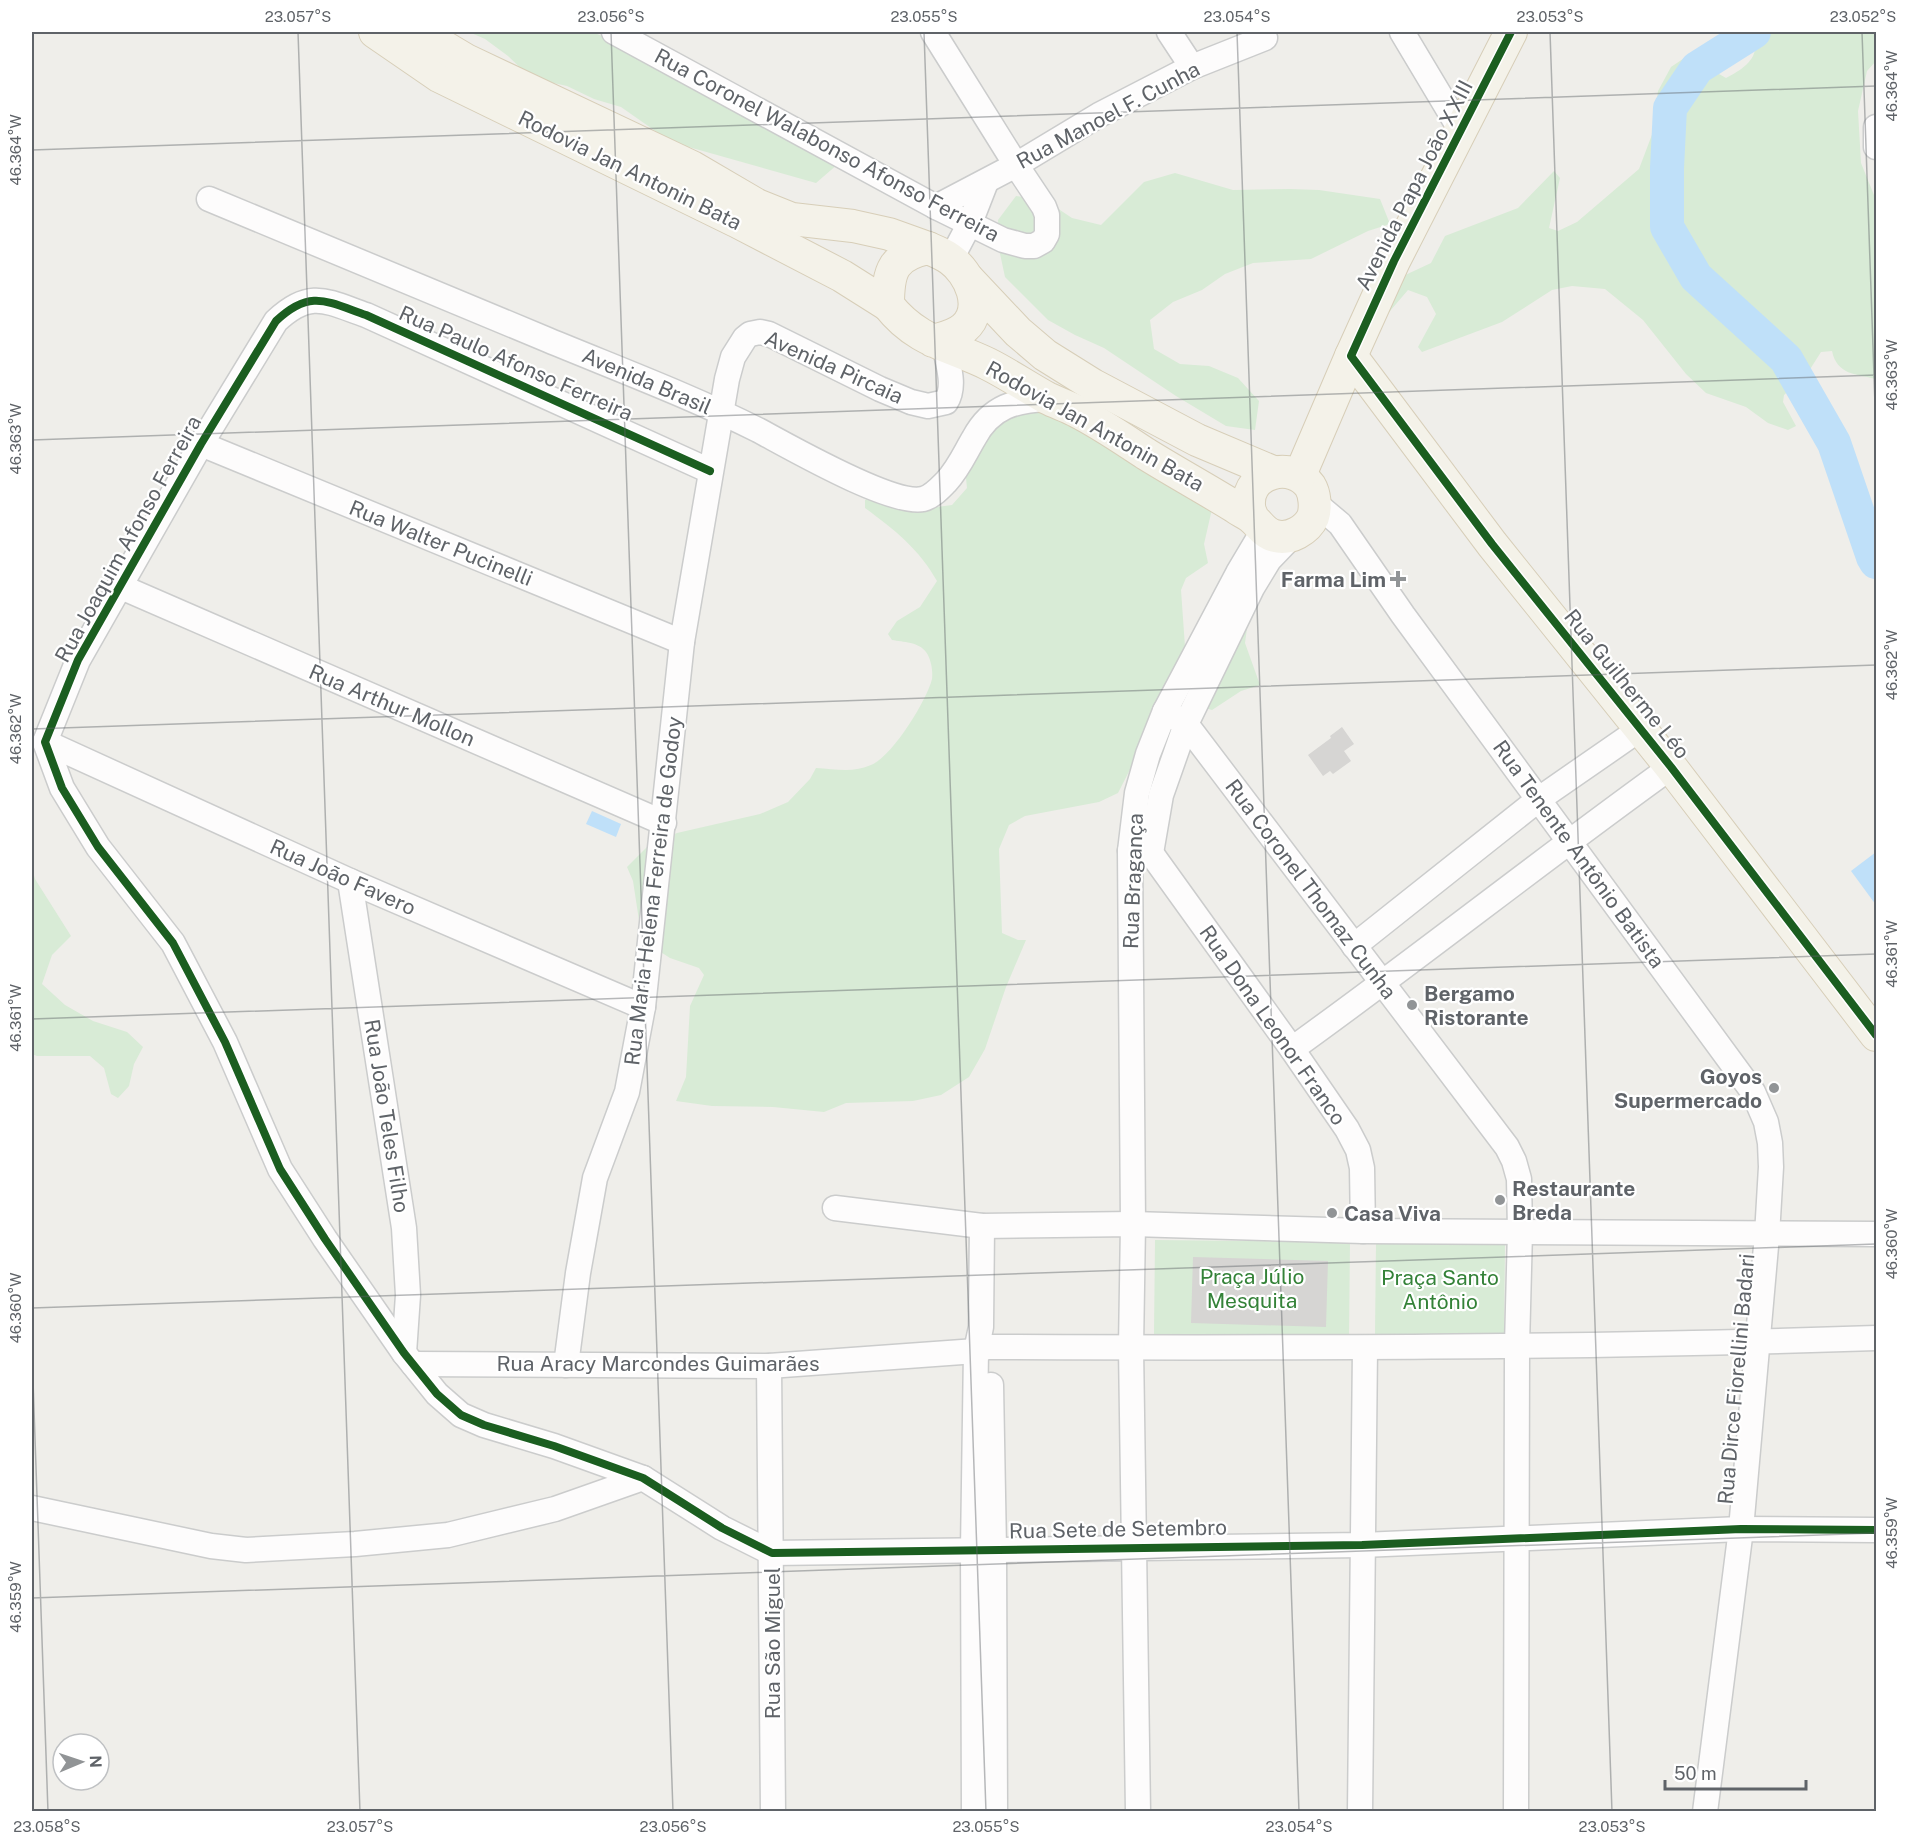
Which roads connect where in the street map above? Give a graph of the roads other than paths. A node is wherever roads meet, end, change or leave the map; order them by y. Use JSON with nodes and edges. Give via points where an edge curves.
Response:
{"nodes":[{"id":1,"x":375,"y":32,"type":"edge"},
{"id":2,"x":419,"y":32,"type":"edge"},
{"id":3,"x":614,"y":32,"type":"edge"},
{"id":4,"x":933,"y":32,"type":"edge"},
{"id":5,"x":1169,"y":32,"type":"edge"},
{"id":6,"x":1402,"y":32,"type":"edge"},
{"id":7,"x":1511,"y":32,"type":"edge"},
{"id":8,"x":1265,"y":38,"type":"dead end"},
{"id":9,"x":1192,"y":68,"type":"junction"},
{"id":10,"x":1876,"y":127,"type":"edge"},
{"id":11,"x":1460,"y":129,"type":"junction"},
{"id":12,"x":1876,"y":147,"type":"edge"},
{"id":13,"x":1016,"y":165,"type":"junction"},
{"id":14,"x":986,"y":182,"type":"junction"},
{"id":15,"x":209,"y":199,"type":"dead end"},
{"id":16,"x":936,"y":207,"type":"junction"},
{"id":17,"x":970,"y":223,"type":"junction"},
{"id":18,"x":949,"y":262,"type":"junction"},
{"id":19,"x":303,"y":302,"type":"joint"},
{"id":20,"x":888,"y":305,"type":"junction"},
{"id":21,"x":939,"y":344,"type":"junction"},
{"id":22,"x":1351,"y":356,"type":"junction"},
{"id":23,"x":1049,"y":399,"type":"junction"},
{"id":24,"x":721,"y":411,"type":"junction"},
{"id":25,"x":201,"y":444,"type":"junction"},
{"id":26,"x":710,"y":471,"type":"junction"},
{"id":27,"x":1286,"y":474,"type":"junction"},
{"id":28,"x":1315,"y":503,"type":"junction"},
{"id":29,"x":1258,"y":524,"type":"junction"},
{"id":30,"x":1293,"y":535,"type":"junction"},
{"id":31,"x":119,"y":586,"type":"junction"},
{"id":32,"x":682,"y":642,"type":"junction"},
{"id":33,"x":1165,"y":711,"type":"junction"},
{"id":34,"x":1186,"y":724,"type":"junction"},
{"id":35,"x":1640,"y":729,"type":"junction"},
{"id":36,"x":45,"y":742,"type":"junction"},
{"id":37,"x":1671,"y":767,"type":"junction"},
{"id":38,"x":1539,"y":799,"type":"junction"},
{"id":39,"x":664,"y":823,"type":"junction"},
{"id":40,"x":1569,"y":841,"type":"junction"},
{"id":41,"x":1140,"y":852,"type":"junction"},
{"id":42,"x":350,"y":881,"type":"junction"},
{"id":43,"x":1353,"y":946,"type":"junction"},
{"id":44,"x":1384,"y":983,"type":"junction"},
{"id":45,"x":643,"y":1007,"type":"junction"},
{"id":46,"x":1876,"y":1035,"type":"edge"},
{"id":47,"x":1292,"y":1049,"type":"junction"},
{"id":48,"x":835,"y":1208,"type":"dead end"},
{"id":49,"x":1133,"y":1224,"type":"junction"},
{"id":50,"x":982,"y":1226,"type":"junction"},
{"id":51,"x":1363,"y":1231,"type":"junction"},
{"id":52,"x":1520,"y":1231,"type":"junction"},
{"id":53,"x":1876,"y":1234,"type":"edge"},
{"id":54,"x":1767,"y":1235,"type":"junction"},
{"id":55,"x":1876,"y":1338,"type":"edge"},
{"id":56,"x":981,"y":1342,"type":"junction"},
{"id":57,"x":1756,"y":1342,"type":"junction"},
{"id":58,"x":1517,"y":1346,"type":"junction"},
{"id":59,"x":1131,"y":1347,"type":"junction"},
{"id":60,"x":1365,"y":1348,"type":"junction"},
{"id":61,"x":408,"y":1358,"type":"junction"},
{"id":62,"x":566,"y":1365,"type":"junction"},
{"id":63,"x":769,"y":1366,"type":"junction"},
{"id":64,"x":642,"y":1478,"type":"junction"},
{"id":65,"x":32,"y":1508,"type":"edge"},
{"id":66,"x":1740,"y":1529,"type":"junction"},
{"id":67,"x":1876,"y":1530,"type":"edge"},
{"id":68,"x":1517,"y":1538,"type":"junction"},
{"id":69,"x":1362,"y":1545,"type":"junction"},
{"id":70,"x":1136,"y":1547,"type":"junction"},
{"id":71,"x":984,"y":1549,"type":"junction"},
{"id":72,"x":772,"y":1552,"type":"junction"},
{"id":73,"x":773,"y":1812,"type":"edge"},
{"id":74,"x":974,"y":1812,"type":"edge"},
{"id":75,"x":996,"y":1812,"type":"edge"},
{"id":76,"x":1138,"y":1812,"type":"edge"},
{"id":77,"x":1360,"y":1812,"type":"edge"},
{"id":78,"x":1515,"y":1812,"type":"edge"},
{"id":79,"x":1705,"y":1812,"type":"edge"}],
"edges":[{"from":1,"to":20,"type":"main road","name":"Rodovia Jan Antonin Bata","via":[[439,76],[736,221],[842,276]]},
{"from":2,"to":18,"type":"main road","name":"Rodovia Jan Antonin Bata","via":[[466,60],[692,168],[757,206],[792,219],[889,234]]},
{"from":3,"to":16,"type":"street","name":"Rua Coronel Walabonso Afonso Ferreira"},
{"from":4,"to":13,"type":"street"},
{"from":5,"to":9,"type":"street"},
{"from":6,"to":11,"type":"street"},
{"from":7,"to":11,"type":"main road","name":"Avenida Papa João XXIII"},
{"from":8,"to":9,"type":"street","name":"Rua Manoel F. Cunha"},
{"from":9,"to":13,"type":"street","name":"Rua Manoel F. Cunha","via":[[1099,115]]},
{"from":10,"to":12,"type":"street"},
{"from":11,"to":22,"type":"main road","name":"Avenida Papa João XXIII"},
{"from":13,"to":14,"type":"street","name":"Rua Manoel F. Cunha"},
{"from":13,"to":17,"type":"street","name":"Rua Coronel Walabonso Afonso Ferreira","via":[[1047,215],[1043,241],[1025,246]]},
{"from":14,"to":16,"type":"street","name":"Rua Manoel F. Cunha"},
{"from":14,"to":17,"type":"street"},
{"from":15,"to":24,"type":"street","name":"Avenida Brasil"},
{"from":16,"to":17,"type":"street","name":"Rua Coronel Walabonso Afonso Ferreira"},
{"from":17,"to":18,"type":"street"},
{"from":18,"to":20,"type":"main road","via":[[904,255],[890,277]]},
{"from":18,"to":21,"type":"main road","via":[[975,298],[975,308],[970,322]]},
{"from":18,"to":27,"type":"main road","name":"Rodovia Jan Antonin Bata","via":[[1018,332],[1083,379],[1197,440]]},
{"from":19,"to":25,"type":"street","name":"Rua Joaquim Afonso Ferreira","via":[[276,321]]},
{"from":19,"to":26,"type":"street","name":"Rua Paulo Afonso Ferreira","via":[[329,302],[366,315]]},
{"from":20,"to":21,"type":"main road","via":[[915,332]]},
{"from":21,"to":23,"type":"main road","name":"Rodovia Jan Antonin Bata","via":[[987,364]]},
{"from":21,"to":24,"type":"street","name":"Avenida Pircaia","via":[[951,385],[950,396],[946,402],[928,406],[880,389],[769,334],[750,334],[733,357]]},
{"from":22,"to":27,"type":"main road","name":"Avenida Papa João XXIII"},
{"from":22,"to":35,"type":"main road","name":"Rua Guilherme Léo","via":[[1492,544]]},
{"from":23,"to":24,"type":"street","name":"Avenida Brasil","via":[[1017,402],[995,412],[975,436],[953,474],[923,499],[901,497],[867,486]]},
{"from":23,"to":29,"type":"main road","name":"Rodovia Jan Antonin Bata","via":[[1077,411]]},
{"from":24,"to":26,"type":"street","name":"Rua Maria Helena Ferreira de Godoy"},
{"from":25,"to":31,"type":"street","name":"Rua Joaquim Afonso Ferreira"},
{"from":25,"to":32,"type":"street","name":"Rua Walter Pucinelli"},
{"from":26,"to":32,"type":"street","name":"Rua Maria Helena Ferreira de Godoy"},
{"from":27,"to":28,"type":"main road","via":[[1311,487]]},
{"from":27,"to":29,"type":"main road","via":[[1260,479],[1252,490],[1249,504]]},
{"from":28,"to":30,"type":"main road","via":[[1305,528]]},
{"from":28,"to":38,"type":"street","name":"Rua Tenente Antônio Batista","via":[[1340,524]]},
{"from":29,"to":30,"type":"main road","via":[[1277,537]]},
{"from":29,"to":33,"type":"street","name":"Rua Bragança","via":[[1238,573]]},
{"from":30,"to":34,"type":"street","name":"Rua Bragança","via":[[1269,560],[1252,588]]},
{"from":31,"to":36,"type":"street","name":"Rua Joaquim Afonso Ferreira","via":[[78,660]]},
{"from":31,"to":39,"type":"street","name":"Rua Arthur Mollon"},
{"from":32,"to":39,"type":"street","name":"Rua Maria Helena Ferreira de Godoy"},
{"from":33,"to":34,"type":"street","name":"Rua Coronel Thomaz Cunha"},
{"from":33,"to":41,"type":"street","name":"Rua Bragança","via":[[1137,794]]},
{"from":34,"to":41,"type":"street","name":"Rua Bragança"},
{"from":34,"to":43,"type":"street","name":"Rua Coronel Thomaz Cunha"},
{"from":35,"to":37,"type":"main road","name":"Rua Guilherme Léo"},
{"from":35,"to":38,"type":"street"},
{"from":36,"to":42,"type":"street","name":"Rua João Favero"},
{"from":36,"to":61,"type":"street","via":[[62,788],[86,830],[173,943],[225,1042],[280,1169]]},
{"from":37,"to":40,"type":"street"},
{"from":37,"to":46,"type":"main road","name":"Rua Guilherme Léo"},
{"from":38,"to":40,"type":"street","name":"Rua Tenente Antônio Batista"},
{"from":38,"to":43,"type":"street"},
{"from":39,"to":45,"type":"street","name":"Rua Maria Helena Ferreira de Godoy"},
{"from":40,"to":44,"type":"street"},
{"from":40,"to":54,"type":"street","name":"Rua Tenente Antônio Batista","via":[[1753,1092],[1770,1143]]},
{"from":41,"to":47,"type":"street","name":"Rua Dona Leonor Franco"},
{"from":41,"to":49,"type":"street","name":"Rua Bragança"},
{"from":42,"to":45,"type":"street","name":"Rua João Favero"},
{"from":42,"to":61,"type":"street","name":"Rua João Teles Filho","via":[[404,1228]]},
{"from":43,"to":44,"type":"street","name":"Rua Coronel Thomaz Cunha"},
{"from":44,"to":47,"type":"street"},
{"from":44,"to":52,"type":"street","name":"Rua Coronel Thomaz Cunha","via":[[1507,1147],[1519,1179]]},
{"from":45,"to":62,"type":"street","name":"Rua Maria Helena Ferreira de Godoy","via":[[627,1092],[596,1178]]},
{"from":47,"to":51,"type":"street","name":"Rua Dona Leonor Franco","via":[[1358,1150]]},
{"from":48,"to":50,"type":"street"},
{"from":49,"to":50,"type":"street"},
{"from":49,"to":51,"type":"street"},
{"from":49,"to":59,"type":"street"},
{"from":50,"to":56,"type":"street"},
{"from":51,"to":52,"type":"street"},
{"from":52,"to":54,"type":"street"},
{"from":52,"to":58,"type":"street"},
{"from":53,"to":54,"type":"street"},
{"from":54,"to":57,"type":"street","name":"Rua Dirce Fiorellini Badari"},
{"from":55,"to":57,"type":"street"},
{"from":56,"to":59,"type":"street","name":"Rua Aracy Marcondes Guimarães"},
{"from":56,"to":63,"type":"street","name":"Rua Aracy Marcondes Guimarães"},
{"from":56,"to":71,"type":"street"},
{"from":57,"to":58,"type":"street"},
{"from":57,"to":66,"type":"street","name":"Rua Dirce Fiorellini Badari"},
{"from":58,"to":60,"type":"street"},
{"from":58,"to":68,"type":"street"},
{"from":59,"to":60,"type":"street"},
{"from":59,"to":70,"type":"street"},
{"from":60,"to":69,"type":"street"},
{"from":61,"to":62,"type":"street","name":"Rua Aracy Marcondes Guimarães"},
{"from":61,"to":64,"type":"street","name":"Rua Sete de Setembro","via":[[436,1394],[461,1415]]},
{"from":62,"to":63,"type":"street","name":"Rua Aracy Marcondes Guimarães"},
{"from":63,"to":72,"type":"street","name":"Rua São Miguel"},
{"from":64,"to":65,"type":"street","via":[[555,1509],[448,1535],[246,1550]]},
{"from":64,"to":72,"type":"street","name":"Rua Sete de Setembro","via":[[722,1528]]},
{"from":66,"to":67,"type":"street","name":"Rua Sete de Setembro"},
{"from":66,"to":68,"type":"street","name":"Rua Sete de Setembro"},
{"from":66,"to":79,"type":"street","name":"Rua Dirce Fiorellini Badari"},
{"from":68,"to":69,"type":"street","name":"Rua Sete de Setembro"},
{"from":68,"to":78,"type":"street"},
{"from":69,"to":70,"type":"street","name":"Rua Sete de Setembro"},
{"from":69,"to":77,"type":"street"},
{"from":70,"to":71,"type":"street","name":"Rua Sete de Setembro"},
{"from":70,"to":76,"type":"street"},
{"from":71,"to":72,"type":"street","name":"Rua Sete de Setembro"},
{"from":71,"to":74,"type":"street"},
{"from":71,"to":75,"type":"street"},
{"from":72,"to":73,"type":"street","name":"Rua São Miguel"}]}
